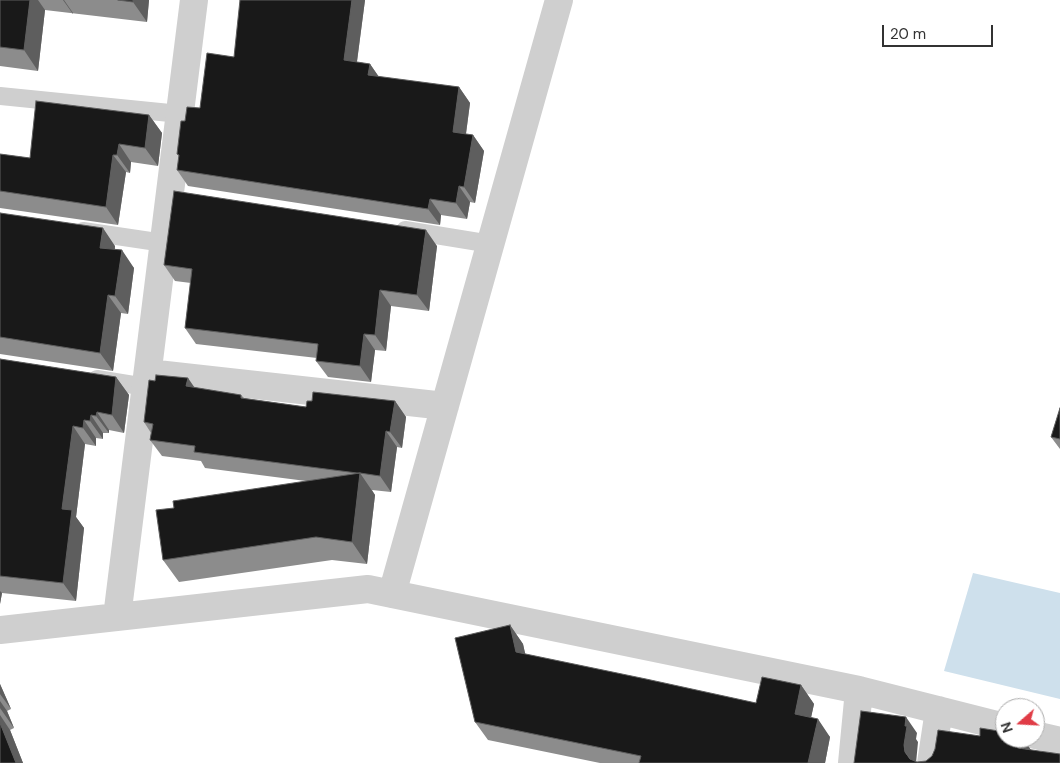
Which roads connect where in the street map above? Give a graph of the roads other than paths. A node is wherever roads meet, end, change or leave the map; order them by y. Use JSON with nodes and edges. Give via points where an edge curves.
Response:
{"nodes":[{"id":1,"x":194,"y":0,"type":"edge"},
{"id":2,"x":559,"y":0,"type":"edge"},
{"id":3,"x":0,"y":96,"type":"edge"},
{"id":4,"x":180,"y":114,"type":"junction"},
{"id":5,"x":68,"y":228,"type":"edge"},
{"id":6,"x":394,"y":228,"type":"edge"},
{"id":7,"x":164,"y":243,"type":"junction"},
{"id":8,"x":491,"y":244,"type":"junction"},
{"id":9,"x":78,"y":376,"type":"edge"},
{"id":10,"x":147,"y":380,"type":"junction"},
{"id":11,"x":445,"y":406,"type":"junction"},
{"id":12,"x":392,"y":594,"type":"junction"},
{"id":13,"x":117,"y":617,"type":"junction"},
{"id":14,"x":0,"y":630,"type":"edge"},
{"id":15,"x":859,"y":690,"type":"junction"},
{"id":16,"x":939,"y":710,"type":"junction"},
{"id":17,"x":995,"y":724,"type":"edge"},
{"id":18,"x":852,"y":763,"type":"edge"},
{"id":19,"x":931,"y":763,"type":"edge"}],
"edges":[{"from":1,"to":4,"type":"street"},
{"from":2,"to":8,"type":"street"},
{"from":3,"to":4,"type":"lane"},
{"from":4,"to":7,"type":"street","via":[[180,195]]},
{"from":5,"to":7,"type":"lane"},
{"from":6,"to":8,"type":"lane"},
{"from":7,"to":10,"type":"street"},
{"from":8,"to":11,"type":"street"},
{"from":9,"to":10,"type":"lane"},
{"from":10,"to":11,"type":"street"},
{"from":10,"to":13,"type":"street"},
{"from":11,"to":12,"type":"street"},
{"from":12,"to":13,"type":"street","via":[[368,589]]},
{"from":12,"to":15,"type":"street"},
{"from":13,"to":14,"type":"street"},
{"from":15,"to":16,"type":"street"},
{"from":15,"to":18,"type":"street"},
{"from":16,"to":17,"type":"street"},
{"from":16,"to":19,"type":"street"}]}
